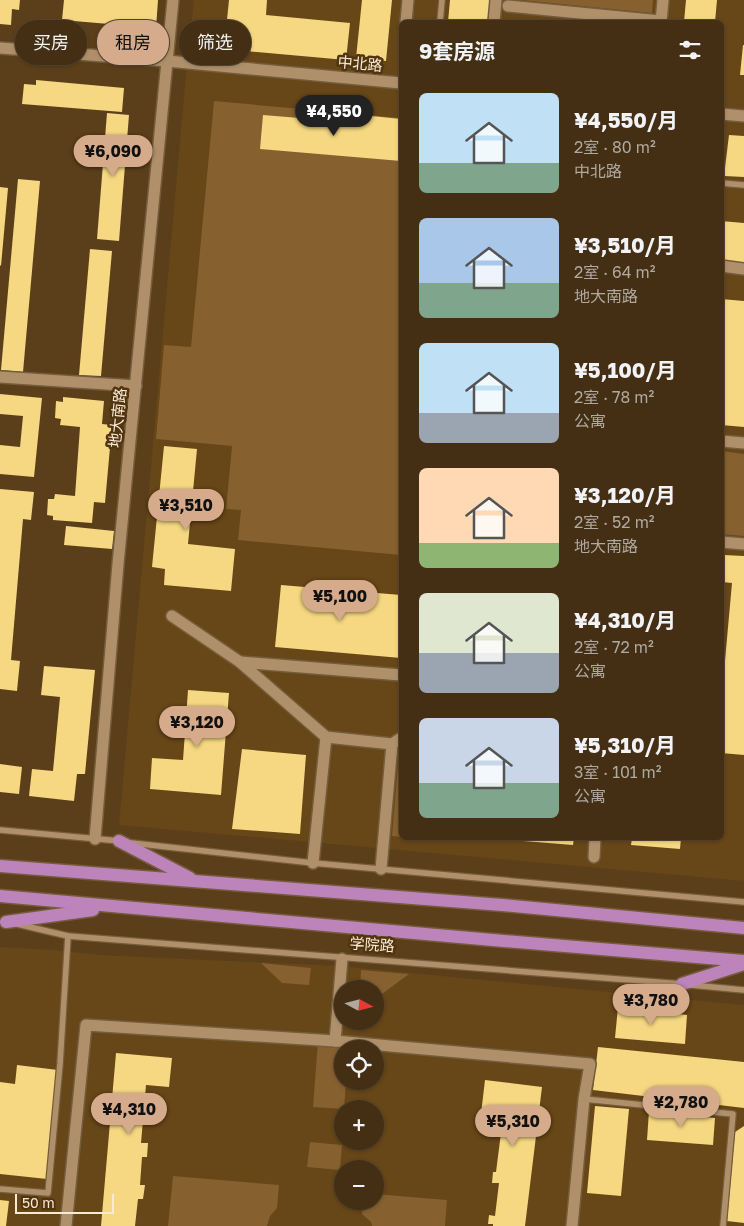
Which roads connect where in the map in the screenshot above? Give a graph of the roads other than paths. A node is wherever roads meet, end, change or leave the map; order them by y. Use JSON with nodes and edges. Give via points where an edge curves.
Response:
{"nodes":[{"id":1,"x":174,"y":0,"type":"edge"},
{"id":2,"x":408,"y":0,"type":"edge"},
{"id":3,"x":442,"y":0,"type":"edge"},
{"id":4,"x":496,"y":0,"type":"edge"},
{"id":5,"x":663,"y":0,"type":"edge"},
{"id":6,"x":508,"y":6,"type":"dead end"},
{"id":7,"x":406,"y":20,"type":"edge"},
{"id":8,"x":440,"y":20,"type":"edge"},
{"id":9,"x":494,"y":20,"type":"edge"},
{"id":10,"x":642,"y":20,"type":"edge"},
{"id":11,"x":661,"y":20,"type":"edge"},
{"id":12,"x":0,"y":48,"type":"edge"},
{"id":13,"x":169,"y":51,"type":"edge"},
{"id":14,"x":97,"y":56,"type":"edge"},
{"id":15,"x":169,"y":61,"type":"edge"},
{"id":16,"x":168,"y":65,"type":"edge"},
{"id":17,"x":399,"y":80,"type":"edge"},
{"id":18,"x":724,"y":114,"type":"edge"},
{"id":19,"x":744,"y":116,"type":"edge"},
{"id":20,"x":724,"y":183,"type":"edge"},
{"id":21,"x":744,"y":185,"type":"edge"},
{"id":22,"x":724,"y":266,"type":"edge"},
{"id":23,"x":744,"y":269,"type":"edge"},
{"id":24,"x":0,"y":377,"type":"edge"},
{"id":25,"x":136,"y":386,"type":"junction"},
{"id":26,"x":724,"y":441,"type":"edge"},
{"id":27,"x":744,"y":443,"type":"edge"},
{"id":28,"x":724,"y":542,"type":"edge"},
{"id":29,"x":744,"y":544,"type":"edge"},
{"id":30,"x":172,"y":616,"type":"dead end"},
{"id":31,"x":240,"y":662,"type":"junction"},
{"id":32,"x":399,"y":674,"type":"edge"},
{"id":33,"x":326,"y":737,"type":"junction"},
{"id":34,"x":397,"y":741,"type":"edge"},
{"id":35,"x":0,"y":830,"type":"edge"},
{"id":36,"x":95,"y":838,"type":"junction"},
{"id":37,"x":595,"y":840,"type":"edge"},
{"id":38,"x":119,"y":841,"type":"junction"},
{"id":39,"x":594,"y":857,"type":"dead end"},
{"id":40,"x":313,"y":863,"type":"junction"},
{"id":41,"x":0,"y":866,"type":"edge"},
{"id":42,"x":381,"y":869,"type":"junction"},
{"id":43,"x":197,"y":882,"type":"junction"},
{"id":44,"x":0,"y":896,"type":"edge"},
{"id":45,"x":744,"y":902,"type":"edge"},
{"id":46,"x":115,"y":907,"type":"junction"},
{"id":47,"x":3,"y":921,"type":"edge"},
{"id":48,"x":744,"y":928,"type":"edge"},
{"id":49,"x":68,"y":936,"type":"junction"},
{"id":50,"x":342,"y":959,"type":"junction"},
{"id":51,"x":744,"y":962,"type":"edge"},
{"id":52,"x":682,"y":984,"type":"junction"},
{"id":53,"x":744,"y":990,"type":"edge"},
{"id":54,"x":335,"y":1040,"type":"edge"},
{"id":55,"x":334,"y":1041,"type":"edge"},
{"id":56,"x":384,"y":1045,"type":"edge"},
{"id":57,"x":584,"y":1099,"type":"junction"},
{"id":58,"x":0,"y":1189,"type":"edge"},
{"id":59,"x":66,"y":1226,"type":"edge"},
{"id":60,"x":572,"y":1226,"type":"edge"},
{"id":61,"x":724,"y":1226,"type":"edge"}],
"edges":[{"from":1,"to":13,"type":"street","name":"地大南路"},
{"from":2,"to":7,"type":"street"},
{"from":3,"to":8,"type":"lane"},
{"from":4,"to":9,"type":"street"},
{"from":5,"to":11,"type":"street"},
{"from":6,"to":10,"type":"street"},
{"from":12,"to":14,"type":"street","name":"中北路"},
{"from":15,"to":17,"type":"street","name":"中北路"},
{"from":16,"to":25,"type":"street","name":"地大南路"},
{"from":18,"to":19,"type":"street"},
{"from":20,"to":21,"type":"lane"},
{"from":22,"to":23,"type":"street"},
{"from":24,"to":25,"type":"street"},
{"from":25,"to":36,"type":"street","name":"地大南路"},
{"from":26,"to":27,"type":"street"},
{"from":28,"to":29,"type":"street"},
{"from":30,"to":31,"type":"street"},
{"from":31,"to":32,"type":"street"},
{"from":31,"to":33,"type":"street"},
{"from":33,"to":34,"type":"street"},
{"from":33,"to":40,"type":"street"},
{"from":34,"to":42,"type":"street"},
{"from":35,"to":36,"type":"lane"},
{"from":36,"to":38,"type":"lane"},
{"from":37,"to":39,"type":"street"},
{"from":38,"to":40,"type":"lane"},
{"from":38,"to":43,"type":"main road"},
{"from":40,"to":42,"type":"lane"},
{"from":41,"to":43,"type":"main road"},
{"from":42,"to":45,"type":"lane"},
{"from":43,"to":48,"type":"main road","via":[[502,905]]},
{"from":44,"to":46,"type":"main road","name":"学院路"},
{"from":46,"to":47,"type":"main road"},
{"from":46,"to":51,"type":"main road","name":"学院路"},
{"from":47,"to":49,"type":"lane","name":"学院路"},
{"from":49,"to":50,"type":"lane","name":"学院路"},
{"from":49,"to":58,"type":"lane","via":[[48,1193]]},
{"from":50,"to":52,"type":"lane","name":"学院路"},
{"from":50,"to":54,"type":"street"},
{"from":51,"to":52,"type":"main road"},
{"from":52,"to":53,"type":"lane","name":"学院路"},
{"from":55,"to":59,"type":"street","via":[[86,1025]]},
{"from":56,"to":57,"type":"street","via":[[590,1064]]},
{"from":57,"to":60,"type":"street"},
{"from":57,"to":61,"type":"lane","via":[[733,1114]]}]}
